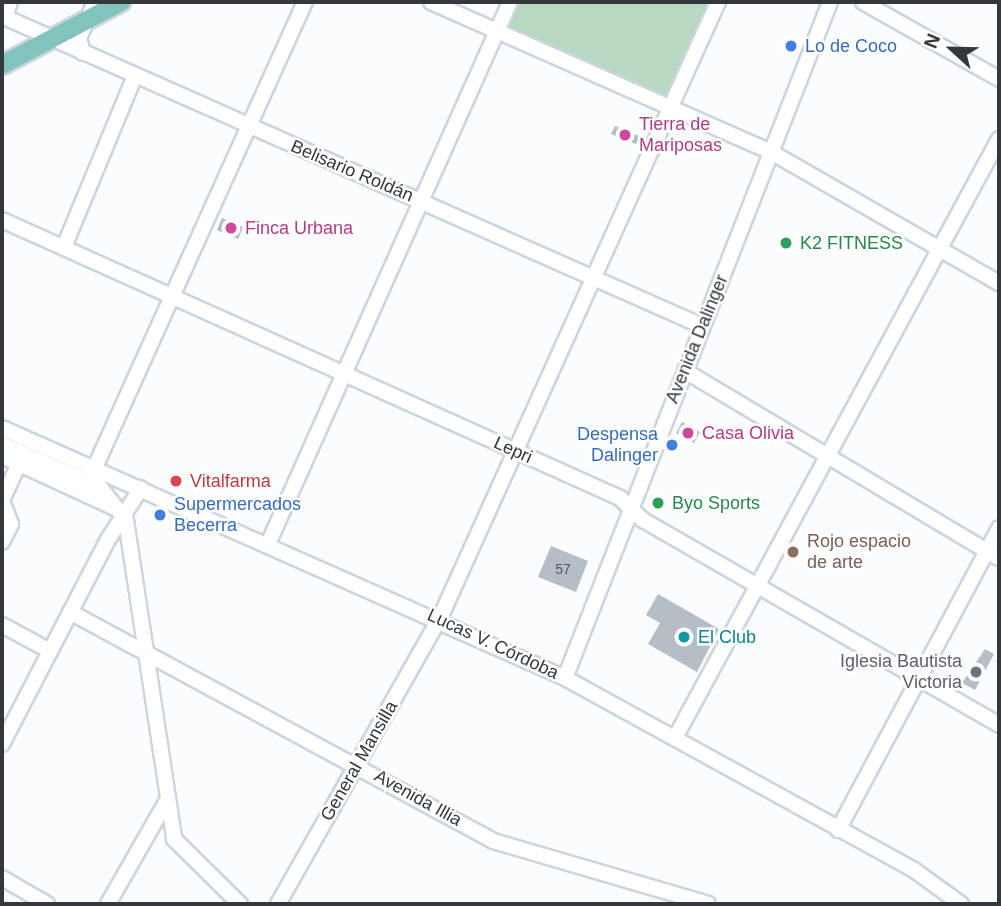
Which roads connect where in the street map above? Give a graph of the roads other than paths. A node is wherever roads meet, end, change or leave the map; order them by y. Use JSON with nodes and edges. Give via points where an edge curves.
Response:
{"nodes":[{"id":1,"x":10,"y":2,"type":"edge"},
{"id":2,"x":95,"y":2,"type":"edge"},
{"id":3,"x":121,"y":2,"type":"edge"},
{"id":4,"x":306,"y":2,"type":"edge"},
{"id":5,"x":431,"y":2,"type":"edge"},
{"id":6,"x":510,"y":2,"type":"edge"},
{"id":7,"x":718,"y":2,"type":"edge"},
{"id":8,"x":830,"y":2,"type":"edge"},
{"id":9,"x":863,"y":2,"type":"edge"},
{"id":10,"x":3,"y":17,"type":"edge"},
{"id":11,"x":87,"y":19,"type":"junction"},
{"id":12,"x":497,"y":32,"type":"junction"},
{"id":13,"x":50,"y":39,"type":"junction"},
{"id":14,"x":83,"y":53,"type":"junction"},
{"id":15,"x":2,"y":65,"type":"edge"},
{"id":16,"x":135,"y":76,"type":"junction"},
{"id":17,"x":999,"y":79,"type":"edge"},
{"id":18,"x":670,"y":109,"type":"junction"},
{"id":19,"x":249,"y":127,"type":"junction"},
{"id":20,"x":999,"y":139,"type":"edge"},
{"id":21,"x":771,"y":152,"type":"junction"},
{"id":22,"x":420,"y":201,"type":"junction"},
{"id":23,"x":2,"y":220,"type":"edge"},
{"id":24,"x":64,"y":247,"type":"junction"},
{"id":25,"x":938,"y":250,"type":"junction"},
{"id":26,"x":595,"y":277,"type":"junction"},
{"id":27,"x":999,"y":283,"type":"edge"},
{"id":28,"x":172,"y":298,"type":"junction"},
{"id":29,"x":702,"y":326,"type":"junction"},
{"id":30,"x":685,"y":371,"type":"junction"},
{"id":31,"x":344,"y":376,"type":"junction"},
{"id":32,"x":2,"y":428,"type":"edge"},
{"id":33,"x":2,"y":444,"type":"edge"},
{"id":34,"x":516,"y":452,"type":"junction"},
{"id":35,"x":2,"y":456,"type":"edge"},
{"id":36,"x":826,"y":457,"type":"junction"},
{"id":37,"x":19,"y":464,"type":"junction"},
{"id":38,"x":95,"y":467,"type":"junction"},
{"id":39,"x":100,"y":487,"type":"junction"},
{"id":40,"x":141,"y":488,"type":"junction"},
{"id":41,"x":629,"y":508,"type":"junction"},
{"id":42,"x":126,"y":520,"type":"junction"},
{"id":43,"x":999,"y":528,"type":"edge"},
{"id":44,"x":2,"y":542,"type":"edge"},
{"id":45,"x":268,"y":544,"type":"junction"},
{"id":46,"x":993,"y":555,"type":"edge"},
{"id":47,"x":756,"y":587,"type":"junction"},
{"id":48,"x":70,"y":612,"type":"junction"},
{"id":49,"x":440,"y":618,"type":"junction"},
{"id":50,"x":2,"y":625,"type":"edge"},
{"id":51,"x":144,"y":649,"type":"junction"},
{"id":52,"x":50,"y":650,"type":"junction"},
{"id":53,"x":565,"y":678,"type":"junction"},
{"id":54,"x":918,"y":681,"type":"junction"},
{"id":55,"x":999,"y":724,"type":"edge"},
{"id":56,"x":675,"y":738,"type":"junction"},
{"id":57,"x":2,"y":744,"type":"edge"},
{"id":58,"x":357,"y":764,"type":"junction"},
{"id":59,"x":168,"y":799,"type":"junction"},
{"id":60,"x":838,"y":830,"type":"junction"},
{"id":61,"x":2,"y":878,"type":"edge"},
{"id":62,"x":666,"y":899,"type":"edge"},
{"id":63,"x":47,"y":904,"type":"edge"},
{"id":64,"x":108,"y":904,"type":"edge"},
{"id":65,"x":240,"y":904,"type":"edge"},
{"id":66,"x":278,"y":904,"type":"edge"},
{"id":67,"x":708,"y":904,"type":"edge"},
{"id":68,"x":961,"y":904,"type":"edge"}],
"edges":[{"from":1,"to":10,"type":"street"},
{"from":2,"to":11,"type":"street"},
{"from":3,"to":11,"type":"main road"},
{"from":4,"to":19,"type":"street"},
{"from":5,"to":12,"type":"street"},
{"from":6,"to":12,"type":"street"},
{"from":7,"to":18,"type":"street","name":"General Mansilla"},
{"from":8,"to":21,"type":"street","name":"Avenida Dalinger"},
{"from":9,"to":17,"type":"street"},
{"from":10,"to":13,"type":"street","name":"Belisario Roldán"},
{"from":11,"to":13,"type":"main road"},
{"from":11,"to":14,"type":"street","via":[[79,38]]},
{"from":12,"to":18,"type":"street"},
{"from":12,"to":22,"type":"street"},
{"from":13,"to":14,"type":"street","name":"Belisario Roldán"},
{"from":13,"to":15,"type":"main road"},
{"from":14,"to":16,"type":"street","name":"Belisario Roldán"},
{"from":16,"to":19,"type":"street","name":"Belisario Roldán"},
{"from":16,"to":24,"type":"street"},
{"from":18,"to":21,"type":"street"},
{"from":18,"to":26,"type":"street","name":"General Mansilla"},
{"from":19,"to":22,"type":"street","name":"Belisario Roldán"},
{"from":19,"to":28,"type":"street"},
{"from":20,"to":25,"type":"street"},
{"from":21,"to":25,"type":"street"},
{"from":21,"to":29,"type":"street","name":"Avenida Dalinger"},
{"from":22,"to":26,"type":"street","name":"Belisario Roldán"},
{"from":22,"to":31,"type":"street"},
{"from":23,"to":24,"type":"street","name":"Lepri"},
{"from":24,"to":28,"type":"street","name":"Lepri"},
{"from":25,"to":27,"type":"street"},
{"from":25,"to":36,"type":"street"},
{"from":26,"to":29,"type":"street","name":"Belisario Roldán"},
{"from":26,"to":34,"type":"street","name":"General Mansilla"},
{"from":28,"to":31,"type":"street","name":"Lepri"},
{"from":28,"to":38,"type":"street"},
{"from":29,"to":30,"type":"street","name":"Avenida Dalinger"},
{"from":30,"to":36,"type":"street"},
{"from":30,"to":41,"type":"street","name":"Avenida Dalinger"},
{"from":31,"to":34,"type":"street","name":"Lepri"},
{"from":31,"to":45,"type":"street"},
{"from":32,"to":38,"type":"street","name":"Lucas V. Córdoba"},
{"from":33,"to":39,"type":"street"},
{"from":34,"to":41,"type":"street","name":"Lepri","via":[[620,498]]},
{"from":34,"to":49,"type":"street","name":"General Mansilla"},
{"from":35,"to":37,"type":"street"},
{"from":36,"to":46,"type":"street"},
{"from":36,"to":47,"type":"street"},
{"from":37,"to":42,"type":"street","via":[[104,501]]},
{"from":37,"to":44,"type":"street","via":[[2,500],[11,524]]},
{"from":38,"to":39,"type":"street"},
{"from":38,"to":40,"type":"street","name":"Lucas V. Córdoba"},
{"from":39,"to":42,"type":"street"},
{"from":40,"to":42,"type":"street"},
{"from":40,"to":45,"type":"street","name":"Lucas V. Córdoba"},
{"from":41,"to":47,"type":"street","name":"Lepri"},
{"from":41,"to":53,"type":"street","name":"Avenida Dalinger"},
{"from":42,"to":48,"type":"street","via":[[109,538]]},
{"from":42,"to":51,"type":"street"},
{"from":43,"to":46,"type":"street"},
{"from":45,"to":49,"type":"street","name":"Lucas V. Córdoba"},
{"from":46,"to":54,"type":"street"},
{"from":47,"to":54,"type":"street","name":"Lepri"},
{"from":47,"to":56,"type":"street"},
{"from":48,"to":51,"type":"street","name":"Avenida Illia"},
{"from":48,"to":52,"type":"street"},
{"from":49,"to":53,"type":"street","name":"Lucas V. Córdoba"},
{"from":49,"to":58,"type":"street","name":"General Mansilla"},
{"from":50,"to":52,"type":"street"},
{"from":51,"to":58,"type":"street","name":"Avenida Illia"},
{"from":51,"to":59,"type":"street"},
{"from":52,"to":57,"type":"street"},
{"from":53,"to":56,"type":"street","name":"Lucas V. Córdoba"},
{"from":54,"to":55,"type":"street","name":"Lepri"},
{"from":54,"to":60,"type":"street"},
{"from":56,"to":60,"type":"street","name":"Lucas V. Córdoba"},
{"from":58,"to":62,"type":"street","name":"Avenida Illia","via":[[493,841]]},
{"from":58,"to":66,"type":"street","name":"General Mansilla"},
{"from":59,"to":64,"type":"street"},
{"from":59,"to":65,"type":"street","via":[[174,839]]},
{"from":60,"to":68,"type":"street","name":"Lucas V. Córdoba","via":[[914,870]]},
{"from":61,"to":63,"type":"street"},
{"from":62,"to":67,"type":"street","name":"Avenida Illia"}]}
